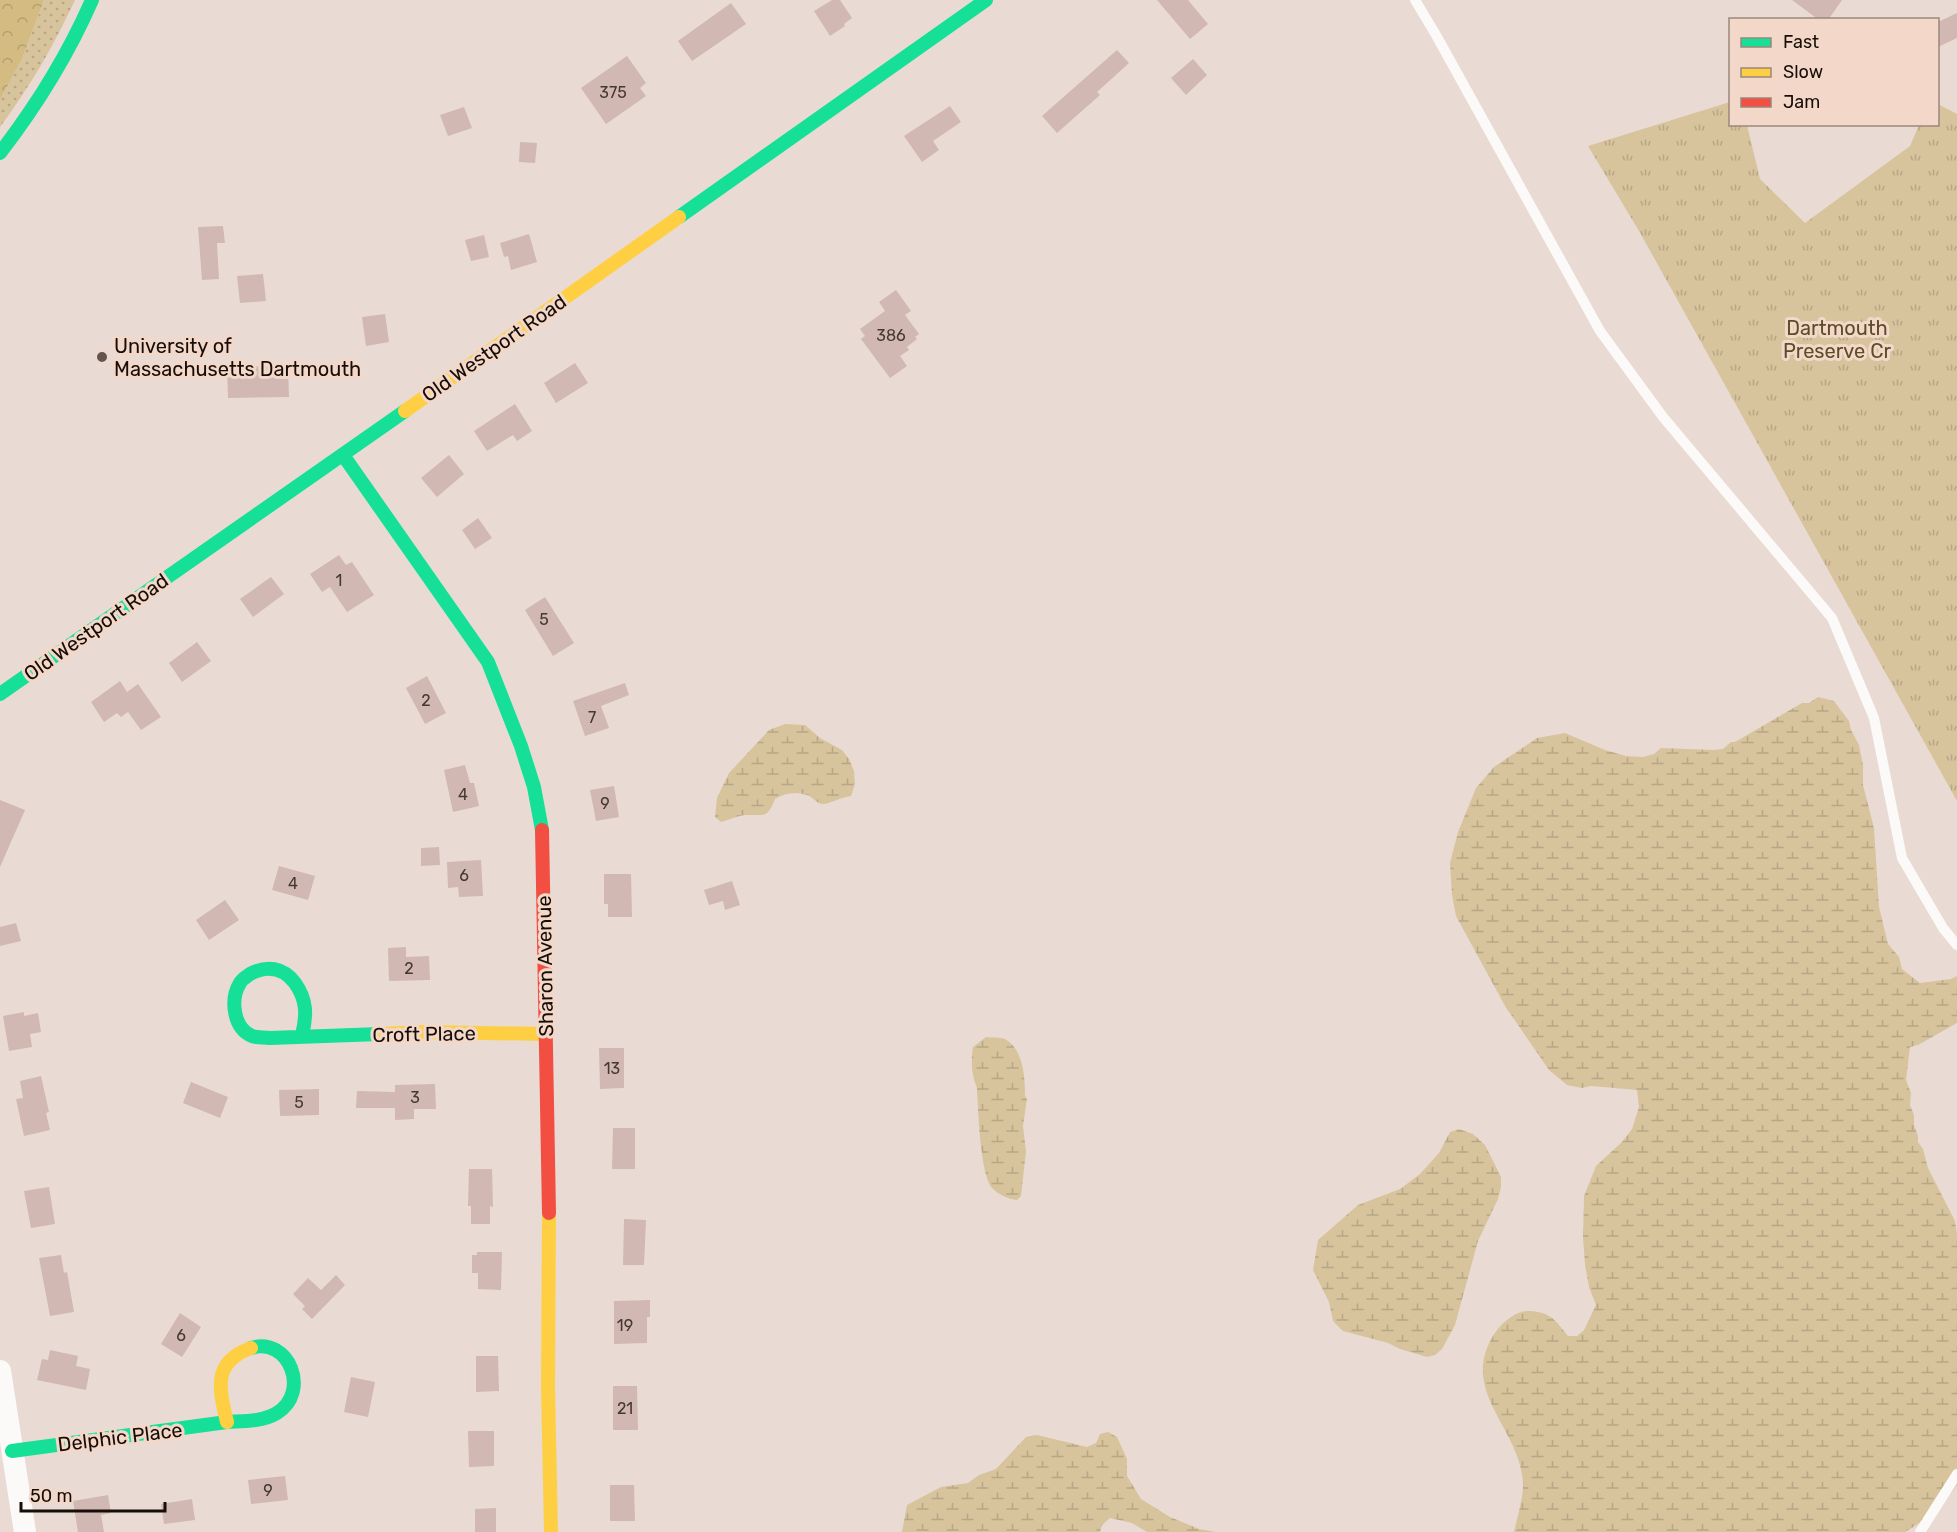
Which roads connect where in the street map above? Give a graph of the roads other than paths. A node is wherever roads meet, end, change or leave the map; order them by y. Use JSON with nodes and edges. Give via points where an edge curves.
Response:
{"nodes":[{"id":1,"x":92,"y":0,"type":"edge"},
{"id":2,"x":986,"y":0,"type":"edge"},
{"id":3,"x":1415,"y":0,"type":"edge"},
{"id":4,"x":0,"y":153,"type":"edge"},
{"id":5,"x":343,"y":455,"type":"junction"},
{"id":6,"x":0,"y":694,"type":"edge"},
{"id":7,"x":1957,"y":945,"type":"edge"},
{"id":8,"x":546,"y":1034,"type":"junction"},
{"id":9,"x":302,"y":1035,"type":"junction"},
{"id":10,"x":0,"y":1371,"type":"edge"},
{"id":11,"x":227,"y":1422,"type":"junction"},
{"id":12,"x":12,"y":1451,"type":"junction"},
{"id":13,"x":1957,"y":1474,"type":"edge"},
{"id":14,"x":25,"y":1532,"type":"edge"},
{"id":15,"x":551,"y":1532,"type":"edge"},
{"id":16,"x":1920,"y":1532,"type":"edge"}],
"edges":[{"from":1,"to":4,"type":"street","via":[[49,84]]},
{"from":2,"to":5,"type":"street","name":"Old Westport Road"},
{"from":3,"to":7,"type":"lane","via":[[1600,331],[1663,417],[1832,618],[1874,718],[1902,858]]},
{"from":5,"to":6,"type":"street","name":"Old Westport Road"},
{"from":5,"to":8,"type":"street","name":"Sharon Avenue","via":[[488,662],[521,746],[534,787],[542,833]]},
{"from":8,"to":9,"type":"street","name":"Croft Place"},
{"from":8,"to":15,"type":"street","name":"Sharon Avenue"},
{"from":9,"to":9,"type":"street","name":"Croft Place","via":[[251,1036],[240,1027],[235,997],[241,980],[256,970],[272,967],[287,972],[301,989],[307,1012]]},
{"from":10,"to":12,"type":"street"},
{"from":11,"to":11,"type":"street","name":"Delphic Place","via":[[260,1420],[277,1413],[291,1400],[295,1382],[290,1363],[273,1347],[256,1346],[241,1351],[224,1369],[220,1390]]},
{"from":11,"to":12,"type":"street","name":"Delphic Place"},
{"from":12,"to":14,"type":"street"},
{"from":13,"to":16,"type":"lane"}]}
